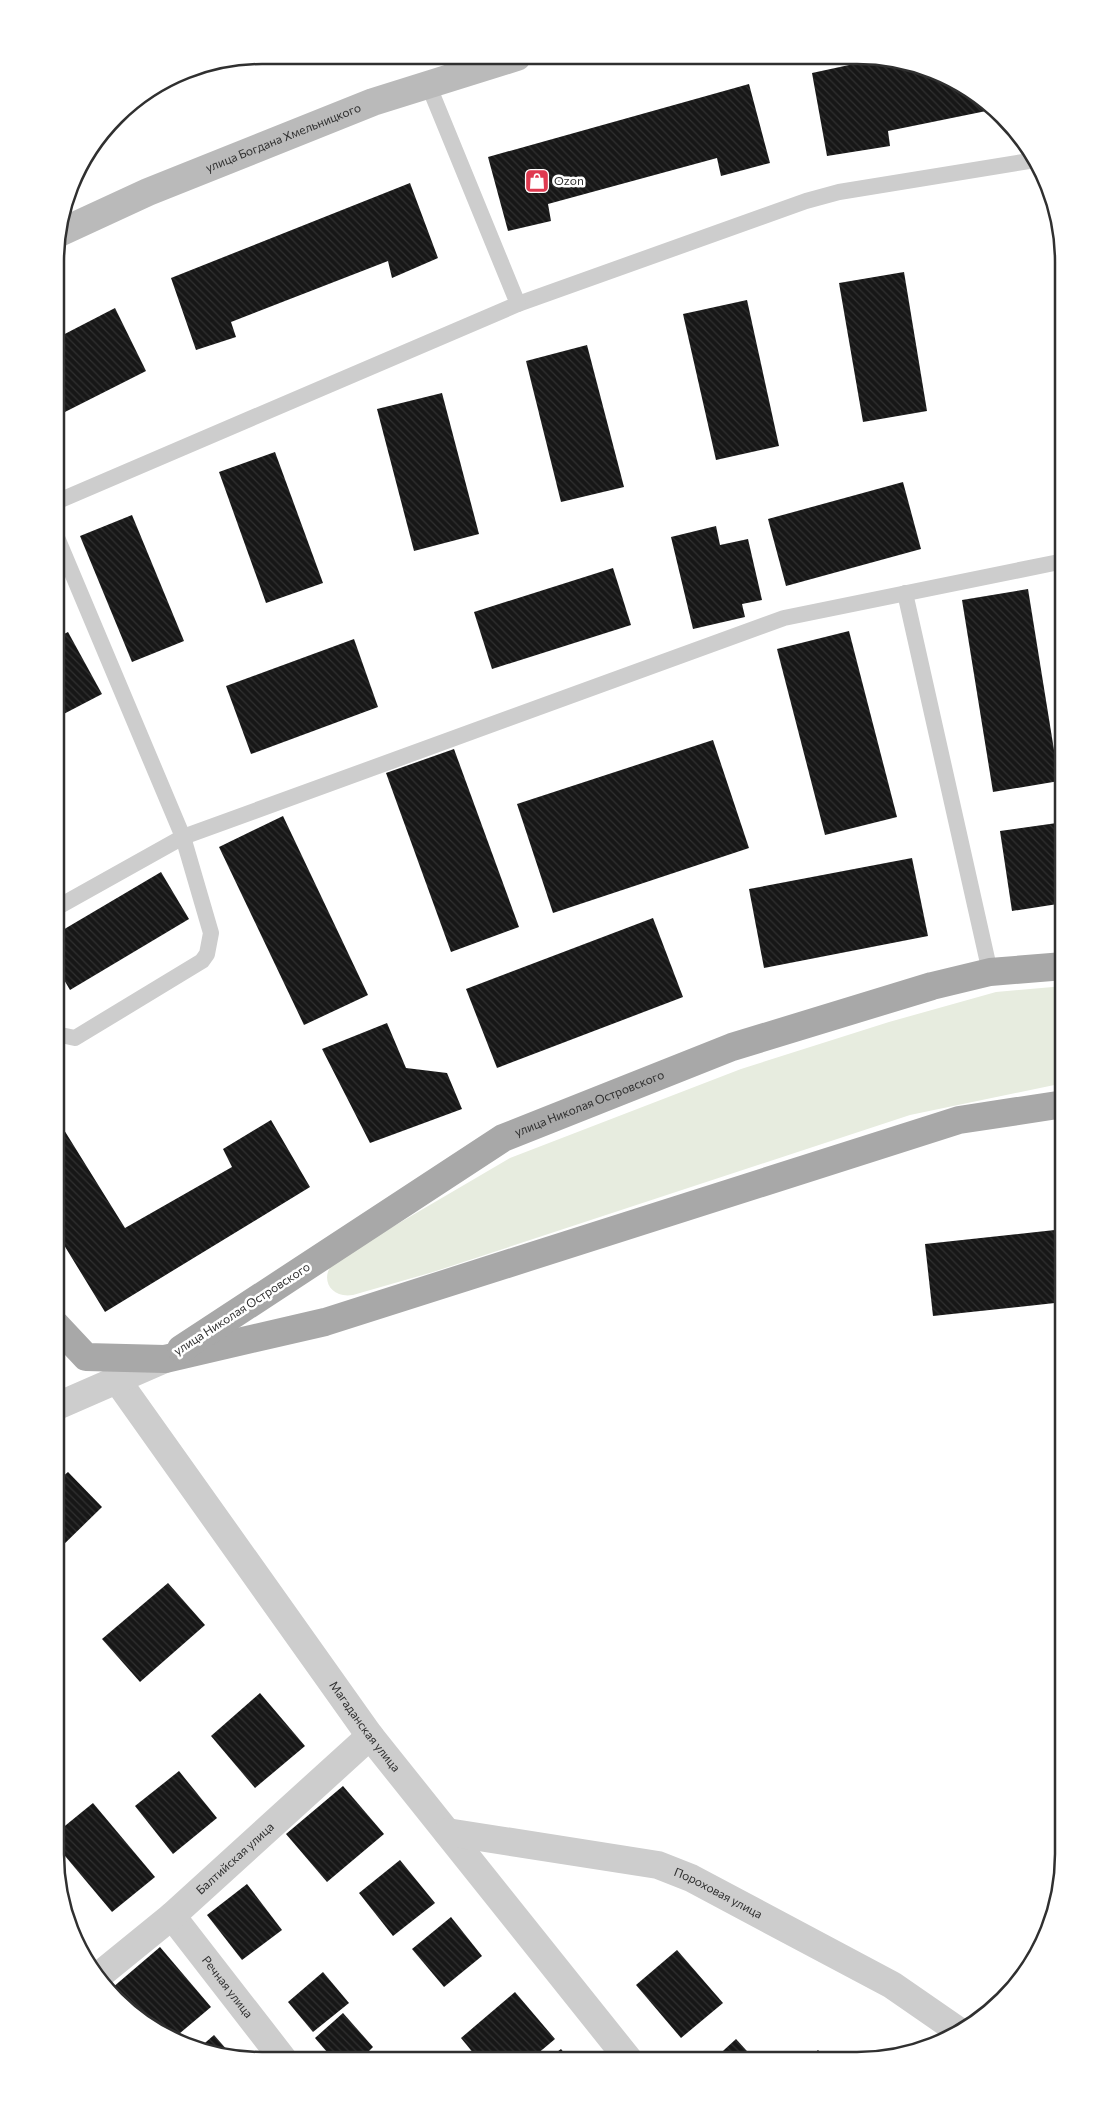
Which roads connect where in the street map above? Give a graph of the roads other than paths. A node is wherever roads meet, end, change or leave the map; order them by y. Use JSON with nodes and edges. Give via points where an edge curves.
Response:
{"nodes":[{"id":1,"x":489,"y":64,"type":"edge"},
{"id":2,"x":428,"y":84,"type":"junction"},
{"id":3,"x":1028,"y":161,"type":"edge"},
{"id":4,"x":66,"y":230,"type":"edge"},
{"id":5,"x":518,"y":304,"type":"junction"},
{"id":6,"x":64,"y":499,"type":"edge"},
{"id":7,"x":64,"y":554,"type":"edge"},
{"id":8,"x":1055,"y":563,"type":"edge"},
{"id":9,"x":905,"y":593,"type":"junction"},
{"id":10,"x":183,"y":837,"type":"junction"},
{"id":11,"x":64,"y":904,"type":"edge"},
{"id":12,"x":1055,"y":967,"type":"edge"},
{"id":13,"x":990,"y":972,"type":"junction"},
{"id":14,"x":64,"y":1036,"type":"edge"},
{"id":15,"x":1055,"y":1105,"type":"edge"},
{"id":16,"x":64,"y":1334,"type":"edge"},
{"id":17,"x":165,"y":1360,"type":"junction"},
{"id":18,"x":117,"y":1380,"type":"junction"},
{"id":19,"x":64,"y":1403,"type":"edge"},
{"id":20,"x":370,"y":1736,"type":"junction"},
{"id":21,"x":447,"y":1832,"type":"junction"},
{"id":22,"x":172,"y":1916,"type":"junction"},
{"id":23,"x":103,"y":1972,"type":"edge"},
{"id":24,"x":953,"y":2027,"type":"edge"},
{"id":25,"x":278,"y":2052,"type":"edge"},
{"id":26,"x":623,"y":2052,"type":"edge"}],
"edges":[{"from":1,"to":2,"type":"main road","name":"улица Богдана Хмельницкого"},
{"from":2,"to":4,"type":"main road","name":"улица Богдана Хмельницкого","via":[[373,102],[156,188]]},
{"from":2,"to":5,"type":"lane"},
{"from":3,"to":5,"type":"lane","via":[[839,192],[806,201]]},
{"from":5,"to":6,"type":"lane"},
{"from":7,"to":10,"type":"lane"},
{"from":8,"to":9,"type":"lane"},
{"from":9,"to":10,"type":"lane","via":[[784,618]]},
{"from":9,"to":13,"type":"lane"},
{"from":10,"to":11,"type":"lane"},
{"from":10,"to":14,"type":"lane","via":[[210,933],[207,954],[202,961],[75,1038]]},
{"from":12,"to":13,"type":"main road","name":"улица Николая Островского"},
{"from":13,"to":17,"type":"main road","name":"улица Николая Островского","via":[[932,986],[732,1047],[503,1138]]},
{"from":15,"to":17,"type":"main road","name":"улица Николая Островского","via":[[959,1120],[325,1322]]},
{"from":16,"to":17,"type":"main road","via":[[86,1357]]},
{"from":17,"to":18,"type":"street","name":"улица Николая Островского"},
{"from":18,"to":19,"type":"street","name":"улица Николая Островского"},
{"from":18,"to":20,"type":"street","name":"Магаданская улица"},
{"from":20,"to":21,"type":"street","name":"Магаданская улица"},
{"from":20,"to":22,"type":"street","name":"Балтийская улица"},
{"from":21,"to":24,"type":"street","name":"Пороховая улица","via":[[658,1865],[691,1878],[892,1985]]},
{"from":21,"to":26,"type":"street","name":"Магаданская улица"},
{"from":22,"to":23,"type":"street","name":"Балтийская улица"},
{"from":22,"to":25,"type":"street","name":"Речная улица"}]}
